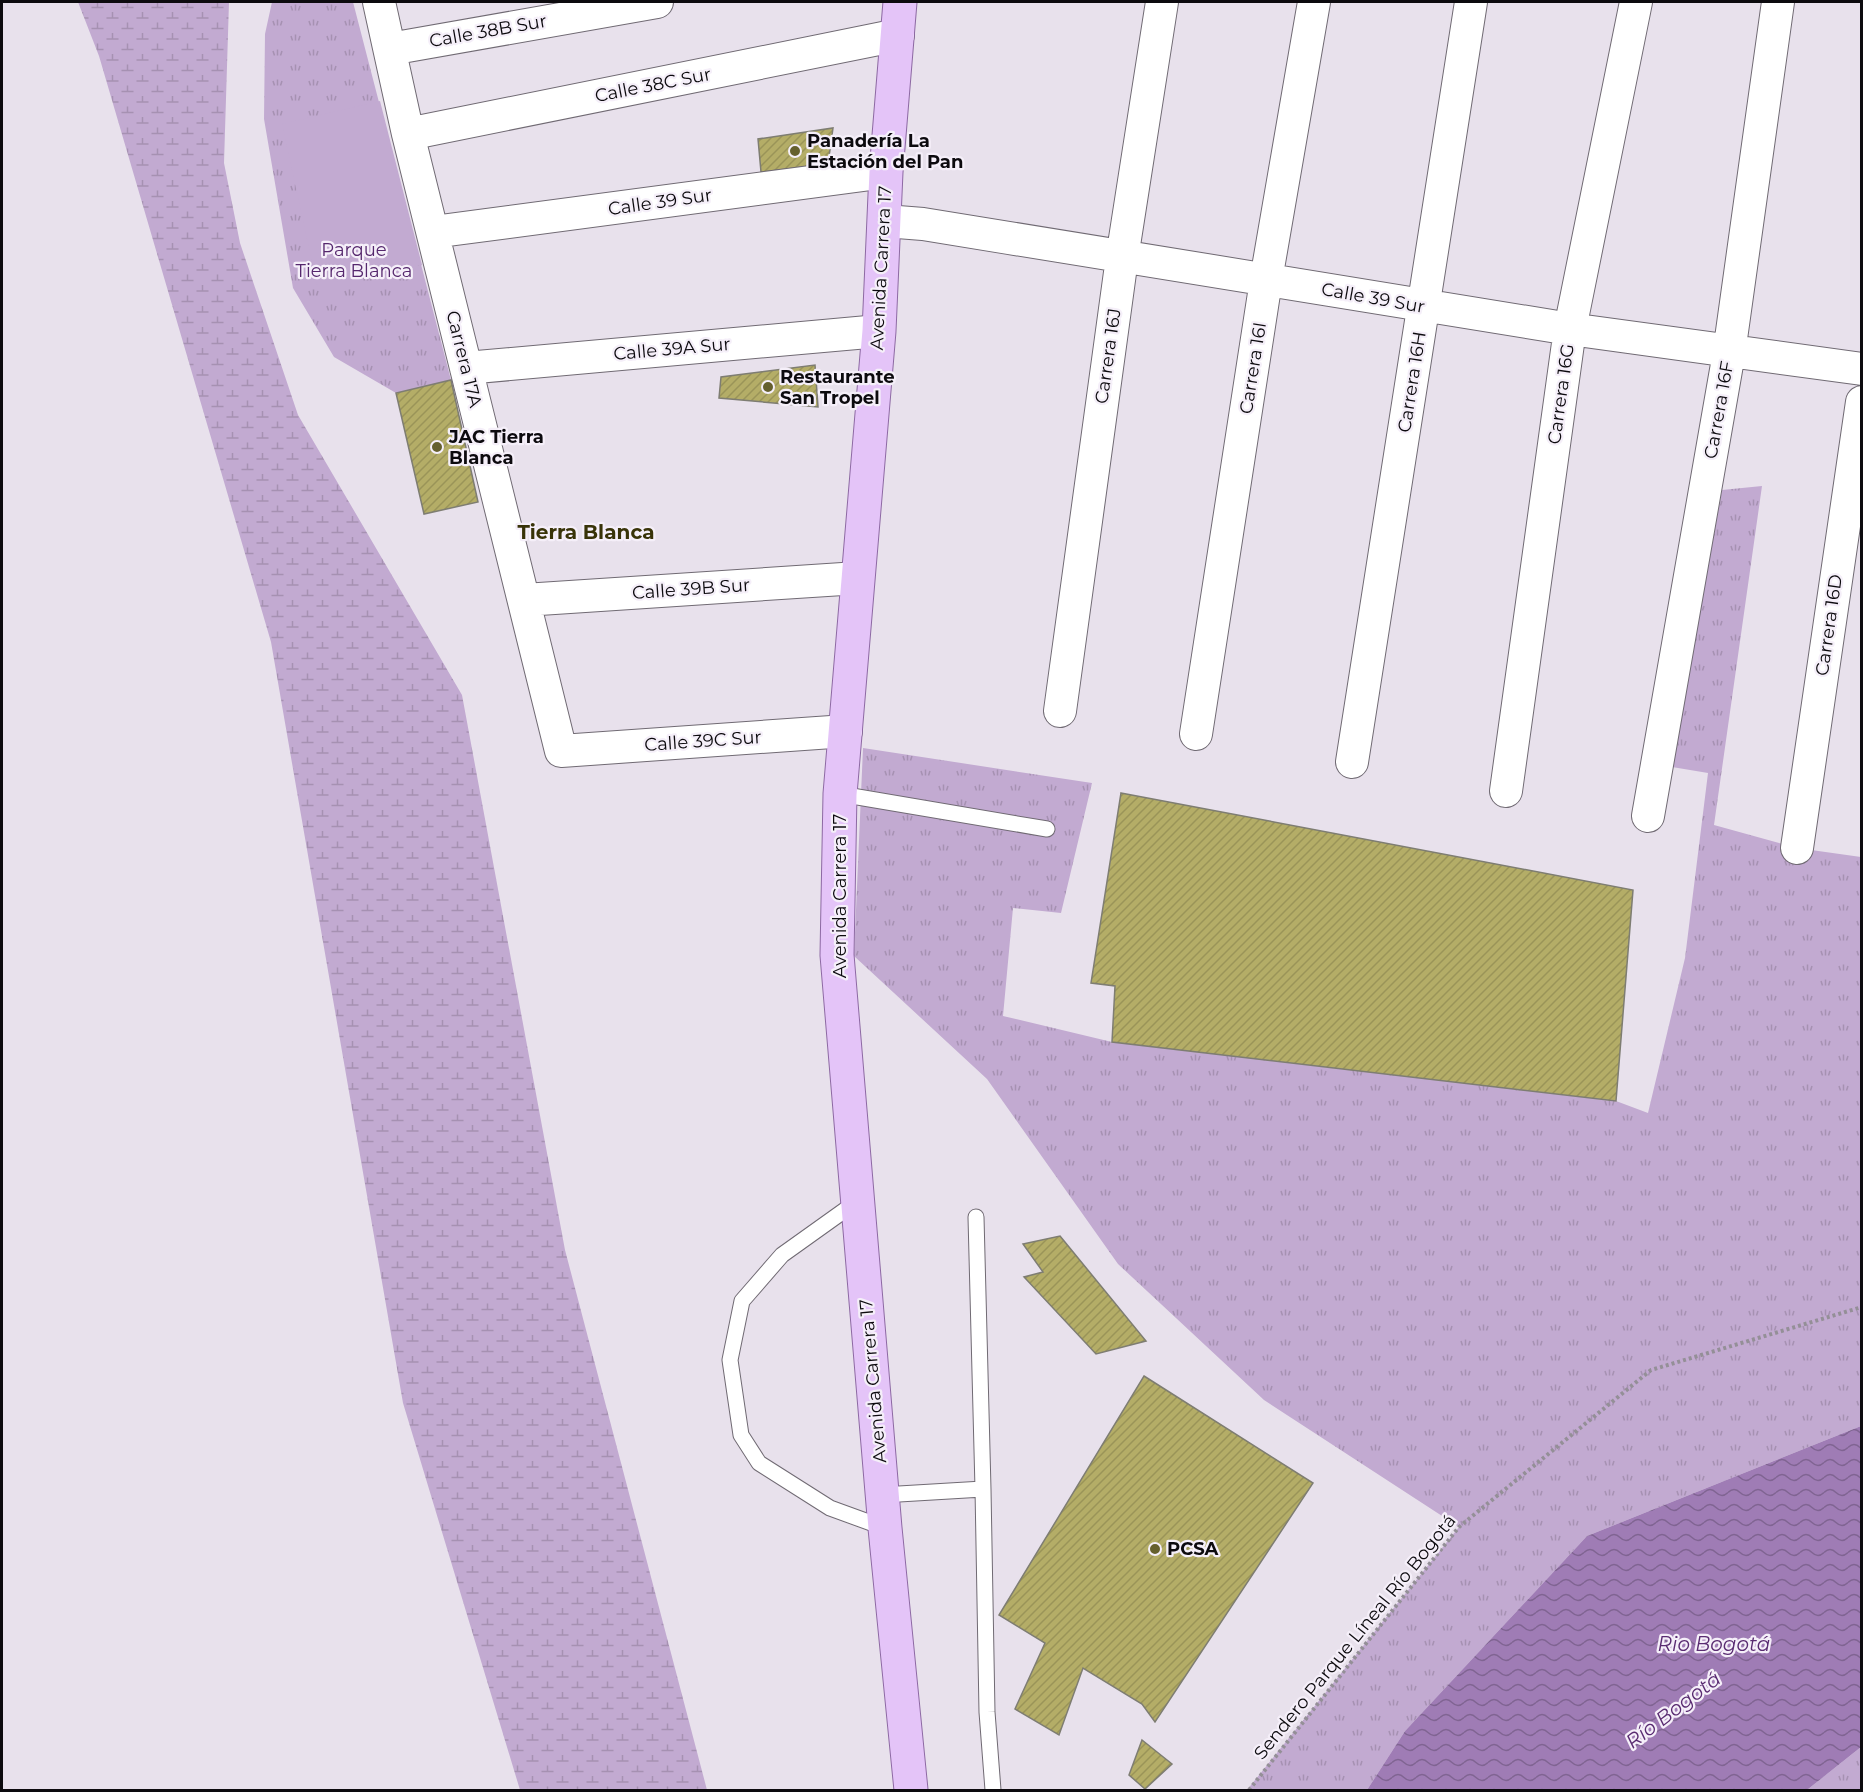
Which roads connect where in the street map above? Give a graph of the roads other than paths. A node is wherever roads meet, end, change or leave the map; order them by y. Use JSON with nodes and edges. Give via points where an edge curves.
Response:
{"nodes":[{"id":1,"x":380,"y":2,"type":"edge"},
{"id":2,"x":657,"y":2,"type":"edge"},
{"id":3,"x":900,"y":2,"type":"edge"},
{"id":4,"x":1162,"y":2,"type":"edge"},
{"id":5,"x":1314,"y":2,"type":"edge"},
{"id":6,"x":1471,"y":2,"type":"edge"},
{"id":7,"x":1636,"y":2,"type":"edge"},
{"id":8,"x":1778,"y":2,"type":"edge"},
{"id":9,"x":898,"y":35,"type":"junction"},
{"id":10,"x":390,"y":49,"type":"junction"},
{"id":11,"x":408,"y":134,"type":"junction"},
{"id":12,"x":886,"y":172,"type":"junction"},
{"id":13,"x":885,"y":220,"type":"junction"},
{"id":14,"x":433,"y":232,"type":"junction"},
{"id":15,"x":1122,"y":258,"type":"junction"},
{"id":16,"x":1267,"y":279,"type":"junction"},
{"id":17,"x":1424,"y":306,"type":"junction"},
{"id":18,"x":1570,"y":329,"type":"junction"},
{"id":19,"x":879,"y":331,"type":"junction"},
{"id":20,"x":1729,"y":353,"type":"junction"},
{"id":21,"x":466,"y":368,"type":"junction"},
{"id":22,"x":1862,"y":369,"type":"edge"},
{"id":23,"x":1862,"y":402,"type":"edge"},
{"id":24,"x":858,"y":579,"type":"junction"},
{"id":25,"x":524,"y":600,"type":"junction"},
{"id":26,"x":1060,"y":711,"type":"dead end"},
{"id":27,"x":846,"y":731,"type":"junction"},
{"id":28,"x":1196,"y":734,"type":"dead end"},
{"id":29,"x":561,"y":751,"type":"joint"},
{"id":30,"x":1352,"y":762,"type":"dead end"},
{"id":31,"x":1506,"y":790,"type":"dead end"},
{"id":32,"x":840,"y":794,"type":"junction"},
{"id":33,"x":1648,"y":816,"type":"dead end"},
{"id":34,"x":1047,"y":829,"type":"dead end"},
{"id":35,"x":1797,"y":848,"type":"dead end"},
{"id":36,"x":859,"y":1200,"type":"junction"},
{"id":37,"x":976,"y":1217,"type":"dead end"},
{"id":38,"x":983,"y":1490,"type":"junction"},
{"id":39,"x":882,"y":1495,"type":"junction"},
{"id":40,"x":885,"y":1528,"type":"junction"},
{"id":41,"x":911,"y":1791,"type":"edge"},
{"id":42,"x":993,"y":1791,"type":"edge"}],
"edges":[{"from":1,"to":10,"type":"street","name":"Carrera 17A"},
{"from":2,"to":10,"type":"street","name":"Calle 38B Sur"},
{"from":3,"to":9,"type":"main road","name":"Avenida Carrera 17"},
{"from":4,"to":15,"type":"street","name":"Carrera 16J"},
{"from":5,"to":16,"type":"street","name":"Carrera 16I"},
{"from":6,"to":17,"type":"street","name":"Carrera 16H"},
{"from":7,"to":18,"type":"street","name":"Carrera 16G"},
{"from":8,"to":20,"type":"street","name":"Carrera 16F"},
{"from":9,"to":11,"type":"street","name":"Calle 38C Sur"},
{"from":9,"to":12,"type":"main road","name":"Avenida Carrera 17"},
{"from":10,"to":11,"type":"street","name":"Carrera 17A"},
{"from":11,"to":14,"type":"street","name":"Carrera 17A"},
{"from":12,"to":13,"type":"main road","name":"Avenida Carrera 17"},
{"from":12,"to":14,"type":"street","name":"Calle 39 Sur"},
{"from":13,"to":15,"type":"street","name":"Calle 39 Sur"},
{"from":13,"to":19,"type":"main road","name":"Avenida Carrera 17"},
{"from":14,"to":21,"type":"street","name":"Carrera 17A"},
{"from":15,"to":16,"type":"street","name":"Calle 39 Sur"},
{"from":15,"to":26,"type":"street","name":"Carrera 16J"},
{"from":16,"to":17,"type":"street","name":"Calle 39 Sur"},
{"from":16,"to":28,"type":"street","name":"Carrera 16I"},
{"from":17,"to":18,"type":"street","name":"Calle 39 Sur"},
{"from":17,"to":30,"type":"street","name":"Carrera 16H"},
{"from":18,"to":20,"type":"street","name":"Calle 39 Sur"},
{"from":18,"to":31,"type":"street","name":"Carrera 16G"},
{"from":19,"to":21,"type":"street","name":"Calle 39A Sur"},
{"from":19,"to":24,"type":"main road","name":"Avenida Carrera 17"},
{"from":20,"to":22,"type":"street","name":"Calle 39 Sur"},
{"from":20,"to":33,"type":"street","name":"Carrera 16F"},
{"from":21,"to":25,"type":"street","name":"Carrera 17A"},
{"from":23,"to":35,"type":"street","name":"Carrera 16D"},
{"from":24,"to":25,"type":"street","name":"Calle 39B Sur"},
{"from":24,"to":27,"type":"main road","name":"Avenida Carrera 17"},
{"from":25,"to":29,"type":"street","name":"Carrera 17A"},
{"from":27,"to":29,"type":"street","name":"Calle 39C Sur"},
{"from":27,"to":32,"type":"main road","name":"Avenida Carrera 17"},
{"from":32,"to":34,"type":"lane"},
{"from":32,"to":36,"type":"main road","name":"Avenida Carrera 17","via":[[837,955]]},
{"from":36,"to":39,"type":"main road","name":"Avenida Carrera 17"},
{"from":36,"to":40,"type":"lane","via":[[782,1255],[742,1301],[730,1360],[741,1435],[759,1463],[830,1508]]},
{"from":37,"to":38,"type":"lane"},
{"from":38,"to":39,"type":"lane"},
{"from":38,"to":42,"type":"lane","via":[[987,1712]]},
{"from":39,"to":40,"type":"main road","name":"Avenida Carrera 17"},
{"from":40,"to":41,"type":"main road","name":"Avenida Carrera 17"}]}
